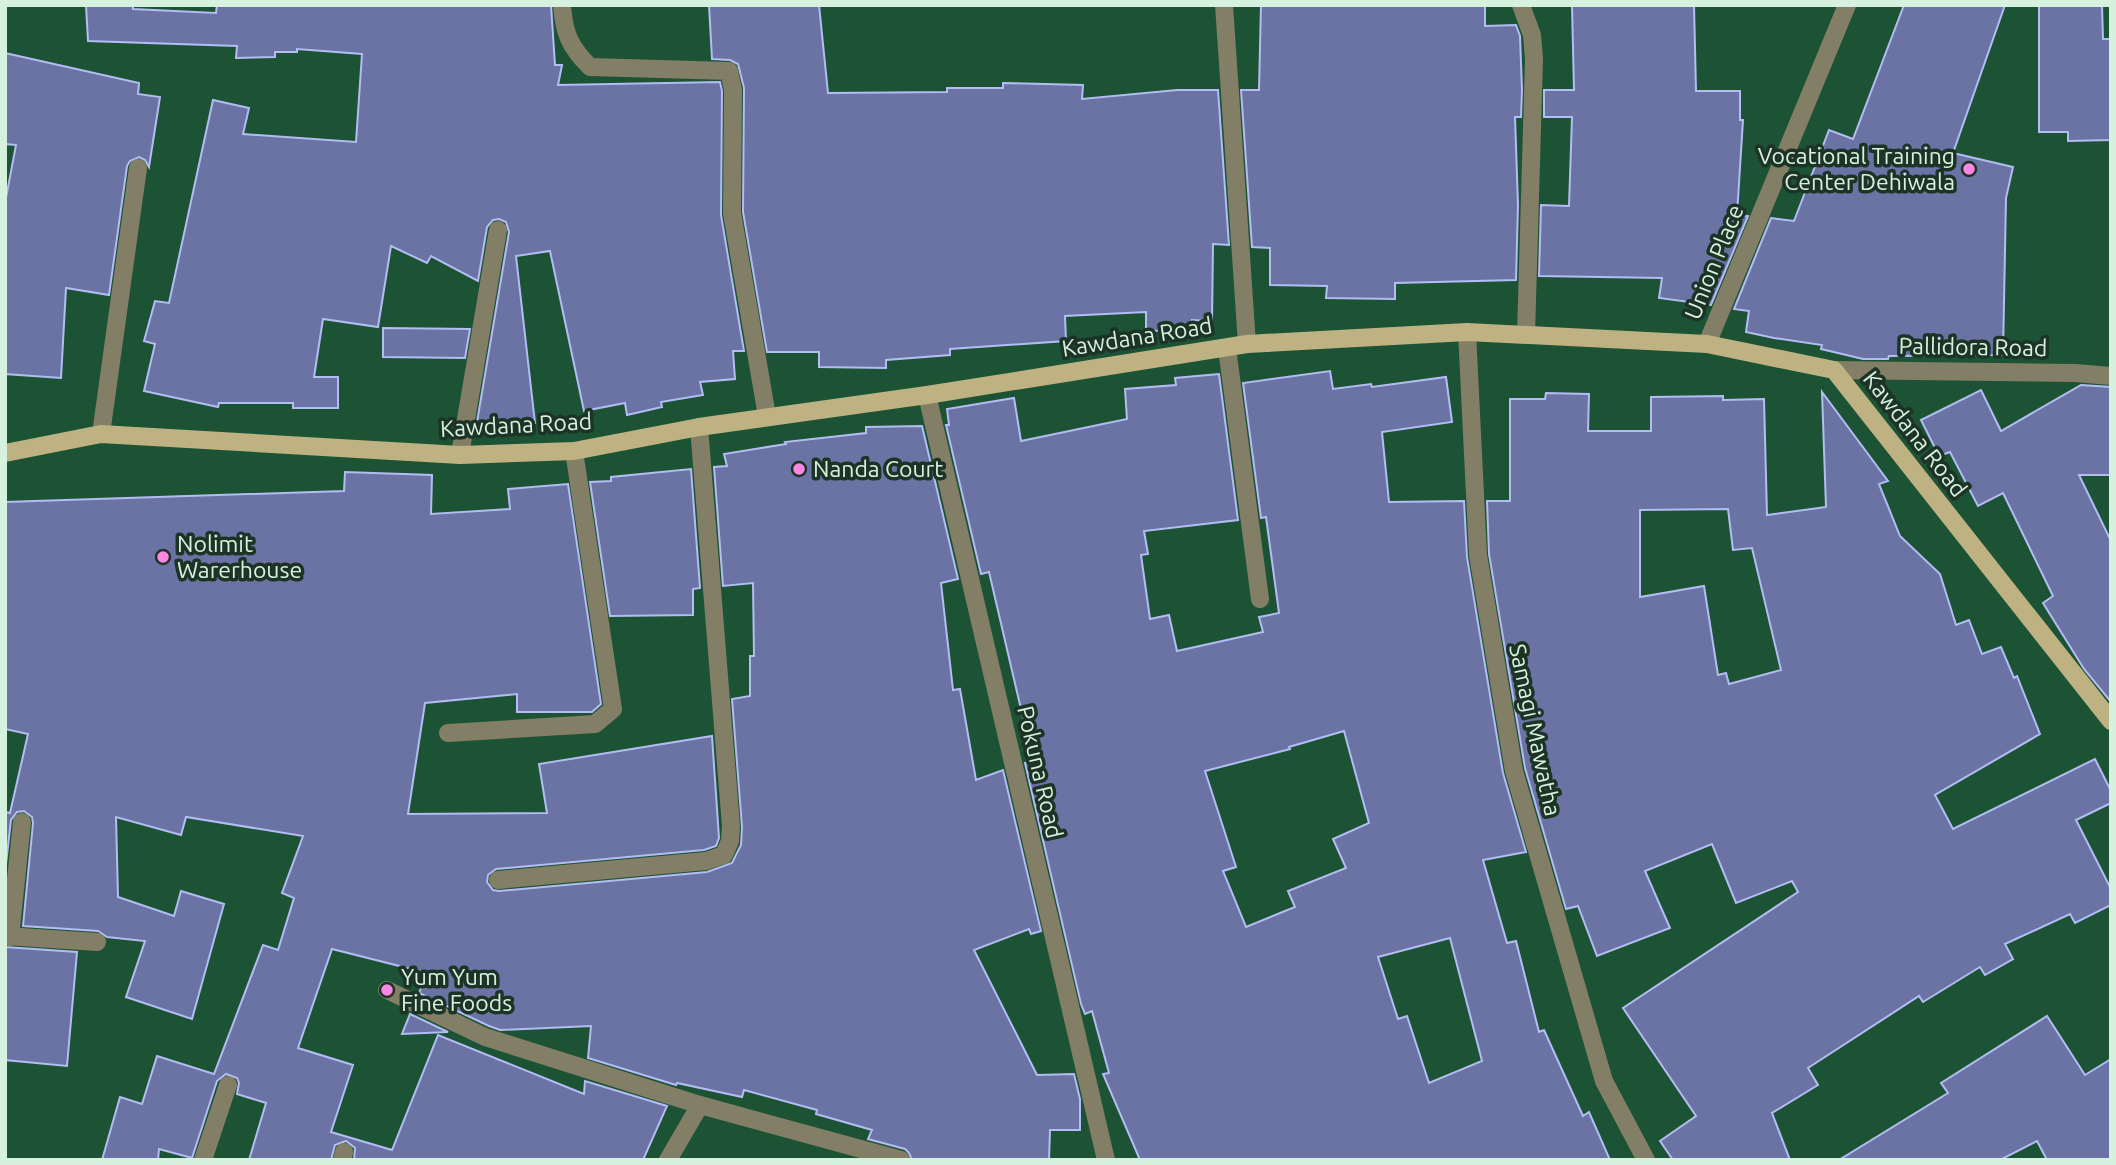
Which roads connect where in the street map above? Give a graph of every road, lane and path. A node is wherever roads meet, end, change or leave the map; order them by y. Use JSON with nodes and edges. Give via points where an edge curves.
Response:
{"nodes":[{"id":1,"x":562,"y":5,"type":"edge"},
{"id":2,"x":1224,"y":5,"type":"edge"},
{"id":3,"x":1521,"y":5,"type":"edge"},
{"id":4,"x":1847,"y":5,"type":"edge"},
{"id":5,"x":138,"y":168,"type":"dead end"},
{"id":6,"x":498,"y":230,"type":"dead end"},
{"id":7,"x":1467,"y":332,"type":"junction"},
{"id":8,"x":1526,"y":335,"type":"junction"},
{"id":9,"x":1247,"y":344,"type":"junction"},
{"id":10,"x":1707,"y":344,"type":"junction"},
{"id":11,"x":1227,"y":348,"type":"junction"},
{"id":12,"x":1834,"y":370,"type":"junction"},
{"id":13,"x":2111,"y":376,"type":"edge"},
{"id":14,"x":927,"y":395,"type":"junction"},
{"id":15,"x":766,"y":416,"type":"junction"},
{"id":16,"x":699,"y":427,"type":"junction"},
{"id":17,"x":102,"y":434,"type":"junction"},
{"id":18,"x":574,"y":451,"type":"junction"},
{"id":19,"x":5,"y":453,"type":"edge"},
{"id":20,"x":460,"y":455,"type":"junction"},
{"id":21,"x":1260,"y":599,"type":"dead end"},
{"id":22,"x":2111,"y":722,"type":"edge"},
{"id":23,"x":448,"y":733,"type":"dead end"},
{"id":24,"x":22,"y":822,"type":"dead end"},
{"id":25,"x":498,"y":880,"type":"dead end"},
{"id":26,"x":8,"y":936,"type":"edge"},
{"id":27,"x":97,"y":942,"type":"dead end"},
{"id":28,"x":387,"y":990,"type":"dead end"},
{"id":29,"x":228,"y":1085,"type":"dead end"},
{"id":30,"x":700,"y":1105,"type":"junction"},
{"id":31,"x":203,"y":1160,"type":"edge"},
{"id":32,"x":668,"y":1160,"type":"edge"},
{"id":33,"x":901,"y":1160,"type":"edge"},
{"id":34,"x":1106,"y":1160,"type":"edge"},
{"id":35,"x":1646,"y":1160,"type":"edge"}],
"edges":[{"from":1,"to":15,"type":"street","via":[[573,50],[590,67],[729,71],[733,90],[732,212]]},
{"from":2,"to":9,"type":"street"},
{"from":3,"to":8,"type":"street","via":[[1532,35],[1534,59]]},
{"from":4,"to":10,"type":"street","name":"Union Place"},
{"from":5,"to":17,"type":"street"},
{"from":6,"to":20,"type":"street"},
{"from":7,"to":8,"type":"main road","name":"Kawdana Road"},
{"from":7,"to":9,"type":"main road","name":"Kawdana Road"},
{"from":7,"to":35,"type":"street","name":"Samagi Mawatha","via":[[1478,555],[1514,771],[1604,1081]]},
{"from":8,"to":10,"type":"main road","name":"Kawdana Road"},
{"from":9,"to":11,"type":"main road","name":"Kawdana Road"},
{"from":10,"to":12,"type":"main road","name":"Kawdana Road"},
{"from":11,"to":14,"type":"main road","name":"Kawdana Road"},
{"from":11,"to":21,"type":"street"},
{"from":12,"to":13,"type":"street","name":"Pallidora Road"},
{"from":12,"to":22,"type":"main road","name":"Kawdana Road"},
{"from":14,"to":15,"type":"main road","name":"Kawdana Road"},
{"from":14,"to":34,"type":"street","name":"Pokuna Road"},
{"from":15,"to":16,"type":"main road","name":"Kawdana Road"},
{"from":16,"to":18,"type":"main road","name":"Kawdana Road"},
{"from":16,"to":25,"type":"street","via":[[731,825],[724,855],[706,862]]},
{"from":17,"to":19,"type":"main road","name":"Kawdana Road"},
{"from":17,"to":20,"type":"main road","name":"Kawdana Road"},
{"from":18,"to":20,"type":"main road","name":"Kawdana Road"},
{"from":18,"to":23,"type":"street","via":[[613,709],[595,724]]},
{"from":24,"to":26,"type":"street"},
{"from":26,"to":27,"type":"street"},
{"from":28,"to":30,"type":"street","via":[[485,1037]]},
{"from":29,"to":31,"type":"street"},
{"from":30,"to":32,"type":"street"},
{"from":30,"to":33,"type":"street"}]}
